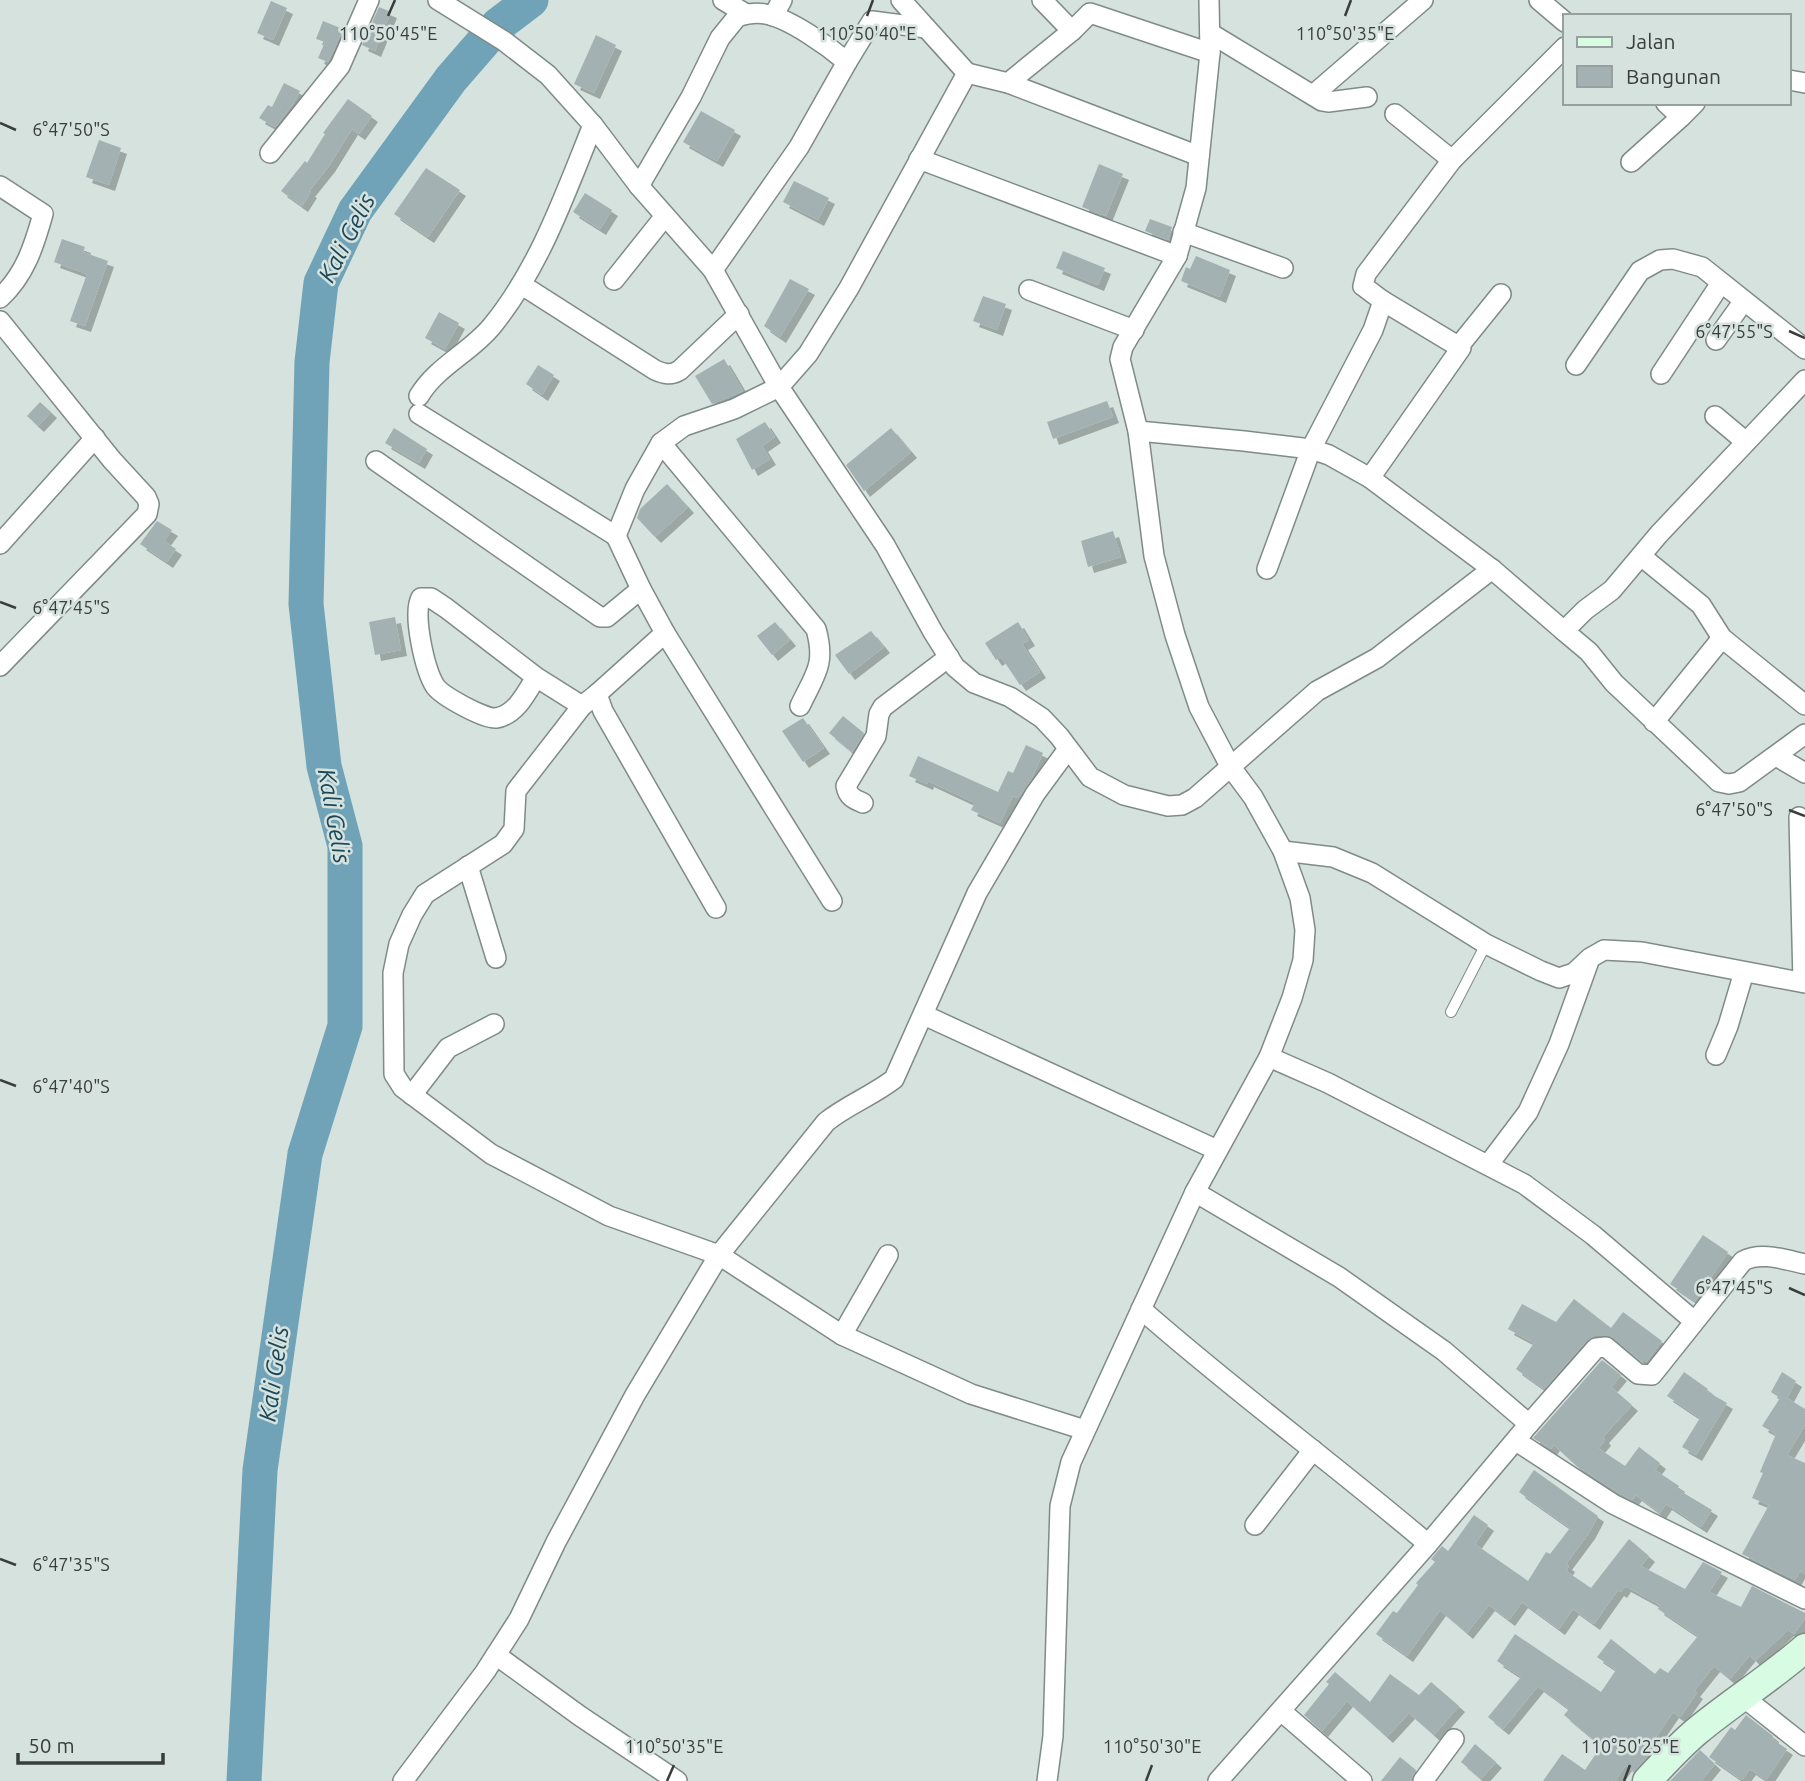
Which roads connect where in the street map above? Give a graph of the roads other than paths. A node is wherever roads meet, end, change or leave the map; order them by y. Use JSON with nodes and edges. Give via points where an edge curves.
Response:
{"nodes":[{"id":1,"x":369,"y":0,"type":"edge"},
{"id":2,"x":438,"y":0,"type":"edge"},
{"id":3,"x":723,"y":0,"type":"edge"},
{"id":4,"x":901,"y":0,"type":"edge"},
{"id":5,"x":1042,"y":0,"type":"edge"},
{"id":6,"x":1209,"y":0,"type":"edge"},
{"id":7,"x":1423,"y":0,"type":"edge"},
{"id":8,"x":1539,"y":0,"type":"edge"},
{"id":9,"x":1094,"y":7,"type":"edge"},
{"id":10,"x":778,"y":8,"type":"edge"},
{"id":11,"x":746,"y":14,"type":"junction"},
{"id":12,"x":1563,"y":20,"type":"edge"},
{"id":13,"x":926,"y":28,"type":"junction"},
{"id":14,"x":1072,"y":31,"type":"junction"},
{"id":15,"x":1210,"y":43,"type":"junction"},
{"id":16,"x":1563,"y":49,"type":"edge"},
{"id":17,"x":847,"y":62,"type":"junction"},
{"id":18,"x":967,"y":73,"type":"junction"},
{"id":19,"x":1008,"y":83,"type":"junction"},
{"id":20,"x":1313,"y":95,"type":"junction"},
{"id":21,"x":1367,"y":97,"type":"dead end"},
{"id":22,"x":1681,"y":108,"type":"edge"},
{"id":23,"x":1395,"y":114,"type":"dead end"},
{"id":24,"x":593,"y":125,"type":"junction"},
{"id":25,"x":270,"y":153,"type":"dead end"},
{"id":26,"x":1199,"y":156,"type":"junction"},
{"id":27,"x":919,"y":159,"type":"junction"},
{"id":28,"x":1452,"y":160,"type":"junction"},
{"id":29,"x":1631,"y":162,"type":"dead end"},
{"id":30,"x":0,"y":186,"type":"edge"},
{"id":31,"x":639,"y":186,"type":"junction"},
{"id":32,"x":665,"y":216,"type":"junction"},
{"id":33,"x":1183,"y":232,"type":"junction"},
{"id":34,"x":1177,"y":256,"type":"junction"},
{"id":35,"x":1283,"y":268,"type":"dead end"},
{"id":36,"x":713,"y":270,"type":"junction"},
{"id":37,"x":614,"y":280,"type":"dead end"},
{"id":38,"x":1721,"y":283,"type":"junction"},
{"id":39,"x":522,"y":285,"type":"junction"},
{"id":40,"x":1029,"y":290,"type":"dead end"},
{"id":41,"x":1501,"y":295,"type":"dead end"},
{"id":42,"x":0,"y":298,"type":"edge"},
{"id":43,"x":1383,"y":301,"type":"junction"},
{"id":44,"x":1743,"y":302,"type":"junction"},
{"id":45,"x":739,"y":314,"type":"junction"},
{"id":46,"x":0,"y":321,"type":"edge"},
{"id":47,"x":1134,"y":330,"type":"junction"},
{"id":48,"x":1716,"y":340,"type":"dead end"},
{"id":49,"x":1459,"y":346,"type":"junction"},
{"id":50,"x":1805,"y":349,"type":"edge"},
{"id":51,"x":1576,"y":365,"type":"dead end"},
{"id":52,"x":1661,"y":373,"type":"dead end"},
{"id":53,"x":1805,"y":380,"type":"edge"},
{"id":54,"x":779,"y":387,"type":"junction"},
{"id":55,"x":1716,"y":416,"type":"dead end"},
{"id":56,"x":1138,"y":431,"type":"junction"},
{"id":57,"x":94,"y":438,"type":"junction"},
{"id":58,"x":1746,"y":442,"type":"junction"},
{"id":59,"x":661,"y":443,"type":"junction"},
{"id":60,"x":1311,"y":449,"type":"junction"},
{"id":61,"x":376,"y":461,"type":"dead end"},
{"id":62,"x":1370,"y":478,"type":"junction"},
{"id":63,"x":616,"y":536,"type":"junction"},
{"id":64,"x":0,"y":544,"type":"edge"},
{"id":65,"x":1641,"y":556,"type":"junction"},
{"id":66,"x":1267,"y":569,"type":"dead end"},
{"id":67,"x":1492,"y":569,"type":"junction"},
{"id":68,"x":640,"y":589,"type":"junction"},
{"id":69,"x":1564,"y":631,"type":"junction"},
{"id":70,"x":665,"y":633,"type":"junction"},
{"id":71,"x":1722,"y":638,"type":"junction"},
{"id":72,"x":949,"y":657,"type":"junction"},
{"id":73,"x":0,"y":666,"type":"edge"},
{"id":74,"x":536,"y":677,"type":"junction"},
{"id":75,"x":590,"y":700,"type":"junction"},
{"id":76,"x":1805,"y":705,"type":"edge"},
{"id":77,"x":800,"y":706,"type":"dead end"},
{"id":78,"x":1654,"y":722,"type":"junction"},
{"id":79,"x":1805,"y":734,"type":"edge"},
{"id":80,"x":1068,"y":749,"type":"junction"},
{"id":81,"x":1776,"y":756,"type":"junction"},
{"id":82,"x":1230,"y":766,"type":"junction"},
{"id":83,"x":1805,"y":773,"type":"edge"},
{"id":84,"x":863,"y":803,"type":"dead end"},
{"id":85,"x":1799,"y":817,"type":"dead end"},
{"id":86,"x":1283,"y":851,"type":"junction"},
{"id":87,"x":468,"y":866,"type":"junction"},
{"id":88,"x":832,"y":901,"type":"dead end"},
{"id":89,"x":716,"y":908,"type":"dead end"},
{"id":90,"x":1486,"y":944,"type":"junction"},
{"id":91,"x":496,"y":958,"type":"dead end"},
{"id":92,"x":1590,"y":958,"type":"junction"},
{"id":93,"x":1744,"y":972,"type":"junction"},
{"id":94,"x":1804,"y":982,"type":"edge"},
{"id":95,"x":1451,"y":1012,"type":"dead end"},
{"id":96,"x":924,"y":1015,"type":"junction"},
{"id":97,"x":494,"y":1024,"type":"dead end"},
{"id":98,"x":1716,"y":1055,"type":"dead end"},
{"id":99,"x":1269,"y":1058,"type":"junction"},
{"id":100,"x":412,"y":1095,"type":"junction"},
{"id":101,"x":1217,"y":1150,"type":"junction"},
{"id":102,"x":1488,"y":1165,"type":"junction"},
{"id":103,"x":1195,"y":1192,"type":"junction"},
{"id":104,"x":719,"y":1255,"type":"junction"},
{"id":105,"x":888,"y":1255,"type":"dead end"},
{"id":106,"x":1805,"y":1264,"type":"edge"},
{"id":107,"x":1141,"y":1309,"type":"junction"},
{"id":108,"x":1694,"y":1321,"type":"junction"},
{"id":109,"x":842,"y":1335,"type":"junction"},
{"id":110,"x":1529,"y":1424,"type":"junction"},
{"id":111,"x":1084,"y":1430,"type":"junction"},
{"id":112,"x":1516,"y":1441,"type":"junction"},
{"id":113,"x":1313,"y":1450,"type":"junction"},
{"id":114,"x":1255,"y":1525,"type":"dead end"},
{"id":115,"x":1428,"y":1544,"type":"junction"},
{"id":116,"x":1805,"y":1599,"type":"edge"},
{"id":117,"x":1805,"y":1648,"type":"edge"},
{"id":118,"x":496,"y":1654,"type":"junction"},
{"id":119,"x":1742,"y":1696,"type":"junction"},
{"id":120,"x":1281,"y":1711,"type":"junction"},
{"id":121,"x":1454,"y":1739,"type":"dead end"},
{"id":122,"x":1805,"y":1746,"type":"edge"},
{"id":123,"x":411,"y":1778,"type":"edge"},
{"id":124,"x":677,"y":1781,"type":"edge"},
{"id":125,"x":1047,"y":1781,"type":"edge"},
{"id":126,"x":1218,"y":1781,"type":"edge"},
{"id":127,"x":1362,"y":1781,"type":"edge"},
{"id":128,"x":1423,"y":1781,"type":"edge"},
{"id":129,"x":1647,"y":1781,"type":"edge"}],
"edges":[{"from":1,"to":25,"type":"street","via":[[340,66]]},
{"from":2,"to":24,"type":"street","via":[[548,75]]},
{"from":3,"to":11,"type":"street"},
{"from":4,"to":13,"type":"street"},
{"from":5,"to":14,"type":"street"},
{"from":6,"to":15,"type":"street"},
{"from":7,"to":20,"type":"street"},
{"from":8,"to":12,"type":"street"},
{"from":9,"to":14,"type":"street"},
{"from":9,"to":15,"type":"street"},
{"from":10,"to":11,"type":"street"},
{"from":10,"to":17,"type":"street","via":[[796,27]]},
{"from":11,"to":31,"type":"street","via":[[737,17],[720,38]]},
{"from":13,"to":17,"type":"street","via":[[872,20]]},
{"from":13,"to":18,"type":"street"},
{"from":14,"to":19,"type":"street"},
{"from":15,"to":20,"type":"street"},
{"from":15,"to":26,"type":"street"},
{"from":16,"to":28,"type":"street"},
{"from":17,"to":36,"type":"street","via":[[799,147]]},
{"from":18,"to":19,"type":"street"},
{"from":18,"to":27,"type":"street"},
{"from":19,"to":26,"type":"street"},
{"from":20,"to":21,"type":"street","via":[[1328,102]]},
{"from":22,"to":29,"type":"street"},
{"from":23,"to":28,"type":"street"},
{"from":24,"to":31,"type":"street"},
{"from":24,"to":39,"type":"street","via":[[556,218]]},
{"from":26,"to":33,"type":"street","via":[[1196,188]]},
{"from":27,"to":34,"type":"street"},
{"from":27,"to":54,"type":"street","via":[[849,288],[808,354]]},
{"from":28,"to":43,"type":"street","via":[[1366,274],[1363,286]]},
{"from":30,"to":42,"type":"street","via":[[43,214],[32,253]]},
{"from":31,"to":32,"type":"street"},
{"from":32,"to":36,"type":"street"},
{"from":32,"to":37,"type":"street"},
{"from":33,"to":34,"type":"street"},
{"from":33,"to":35,"type":"street"},
{"from":34,"to":47,"type":"street"},
{"from":36,"to":45,"type":"street"},
{"from":38,"to":44,"type":"street"},
{"from":38,"to":51,"type":"street","via":[[1686,261],[1649,264]]},
{"from":38,"to":52,"type":"street"},
{"from":39,"to":45,"type":"street","via":[[666,374],[680,370]]},
{"from":39,"to":63,"type":"street","via":[[491,328],[427,383],[419,405]]},
{"from":40,"to":47,"type":"street"},
{"from":41,"to":49,"type":"street"},
{"from":43,"to":49,"type":"street"},
{"from":43,"to":60,"type":"street","via":[[1373,330]]},
{"from":44,"to":48,"type":"street"},
{"from":44,"to":50,"type":"street"},
{"from":45,"to":54,"type":"street"},
{"from":46,"to":57,"type":"street"},
{"from":47,"to":56,"type":"street","via":[[1120,359]]},
{"from":49,"to":62,"type":"street"},
{"from":53,"to":58,"type":"street"},
{"from":54,"to":59,"type":"street","via":[[684,426]]},
{"from":54,"to":72,"type":"street","via":[[886,545]]},
{"from":55,"to":58,"type":"street"},
{"from":56,"to":60,"type":"street"},
{"from":56,"to":82,"type":"street","via":[[1154,556],[1174,635],[1199,707]]},
{"from":57,"to":64,"type":"street"},
{"from":57,"to":73,"type":"street","via":[[146,497],[146,514]]},
{"from":58,"to":65,"type":"street"},
{"from":59,"to":63,"type":"street"},
{"from":59,"to":77,"type":"street","via":[[817,629],[821,662]]},
{"from":60,"to":62,"type":"street"},
{"from":60,"to":66,"type":"street"},
{"from":61,"to":68,"type":"street","via":[[600,617],[607,617]]},
{"from":62,"to":67,"type":"street"},
{"from":63,"to":68,"type":"street"},
{"from":65,"to":69,"type":"street","via":[[1612,590]]},
{"from":65,"to":71,"type":"street","via":[[1701,605]]},
{"from":67,"to":69,"type":"street"},
{"from":67,"to":82,"type":"street","via":[[1377,658],[1317,691]]},
{"from":68,"to":70,"type":"street"},
{"from":69,"to":78,"type":"street"},
{"from":70,"to":75,"type":"street"},
{"from":70,"to":88,"type":"street"},
{"from":71,"to":76,"type":"street"},
{"from":71,"to":78,"type":"street"},
{"from":72,"to":80,"type":"street","via":[[974,683],[1010,697],[1042,718]]},
{"from":72,"to":84,"type":"street","via":[[883,707],[876,736],[846,786],[851,797]]},
{"from":74,"to":74,"type":"street","via":[[514,709],[496,718],[445,695],[437,689],[429,670],[417,618],[421,598],[431,598],[446,608]]},
{"from":74,"to":75,"type":"street"},
{"from":75,"to":87,"type":"street","via":[[516,791],[514,829],[503,844]]},
{"from":75,"to":89,"type":"street","via":[[603,711]]},
{"from":78,"to":81,"type":"street","via":[[1719,782],[1738,782]]},
{"from":79,"to":81,"type":"street"},
{"from":80,"to":82,"type":"street","via":[[1090,776],[1124,795],[1168,806],[1195,798]]},
{"from":80,"to":96,"type":"street","via":[[1035,794],[977,893]]},
{"from":81,"to":83,"type":"street"},
{"from":82,"to":86,"type":"street"},
{"from":85,"to":94,"type":"street"},
{"from":86,"to":90,"type":"street","via":[[1333,857],[1372,873]]},
{"from":86,"to":99,"type":"street","via":[[1300,898],[1303,960]]},
{"from":87,"to":91,"type":"street"},
{"from":87,"to":100,"type":"street","via":[[425,894],[399,944],[393,972],[394,1074]]},
{"from":90,"to":92,"type":"street","via":[[1559,978],[1574,973]]},
{"from":90,"to":95,"type":"lane"},
{"from":92,"to":93,"type":"street","via":[[1604,950],[1642,952]]},
{"from":92,"to":102,"type":"street","via":[[1528,1112]]},
{"from":93,"to":94,"type":"street"},
{"from":93,"to":98,"type":"street"},
{"from":96,"to":101,"type":"street"},
{"from":96,"to":104,"type":"street","via":[[894,1079],[826,1122]]},
{"from":97,"to":100,"type":"street","via":[[448,1048]]},
{"from":99,"to":101,"type":"street"},
{"from":99,"to":102,"type":"street"},
{"from":100,"to":104,"type":"street","via":[[491,1154],[609,1216]]},
{"from":101,"to":103,"type":"street"},
{"from":102,"to":108,"type":"street","via":[[1524,1184],[1583,1227]]},
{"from":103,"to":107,"type":"street"},
{"from":103,"to":110,"type":"street","via":[[1339,1277],[1444,1352]]},
{"from":104,"to":109,"type":"street"},
{"from":104,"to":118,"type":"street","via":[[635,1395],[519,1619]]},
{"from":105,"to":109,"type":"street"},
{"from":106,"to":108,"type":"street","via":[[1750,1257]]},
{"from":107,"to":111,"type":"street"},
{"from":107,"to":113,"type":"street"},
{"from":108,"to":110,"type":"street","via":[[1652,1375],[1638,1374],[1606,1347],[1596,1348]]},
{"from":109,"to":111,"type":"street","via":[[971,1394]]},
{"from":110,"to":112,"type":"street"},
{"from":111,"to":125,"type":"street","via":[[1060,1506],[1053,1736]]},
{"from":112,"to":115,"type":"street"},
{"from":112,"to":116,"type":"street","via":[[1613,1504]]},
{"from":113,"to":114,"type":"street"},
{"from":113,"to":115,"type":"street"},
{"from":115,"to":120,"type":"street"},
{"from":117,"to":119,"type":"street"},
{"from":118,"to":123,"type":"street"},
{"from":118,"to":124,"type":"street"},
{"from":119,"to":122,"type":"street"},
{"from":119,"to":129,"type":"street","via":[[1696,1732]]},
{"from":120,"to":126,"type":"street"},
{"from":120,"to":127,"type":"street"},
{"from":121,"to":128,"type":"street"}]}
